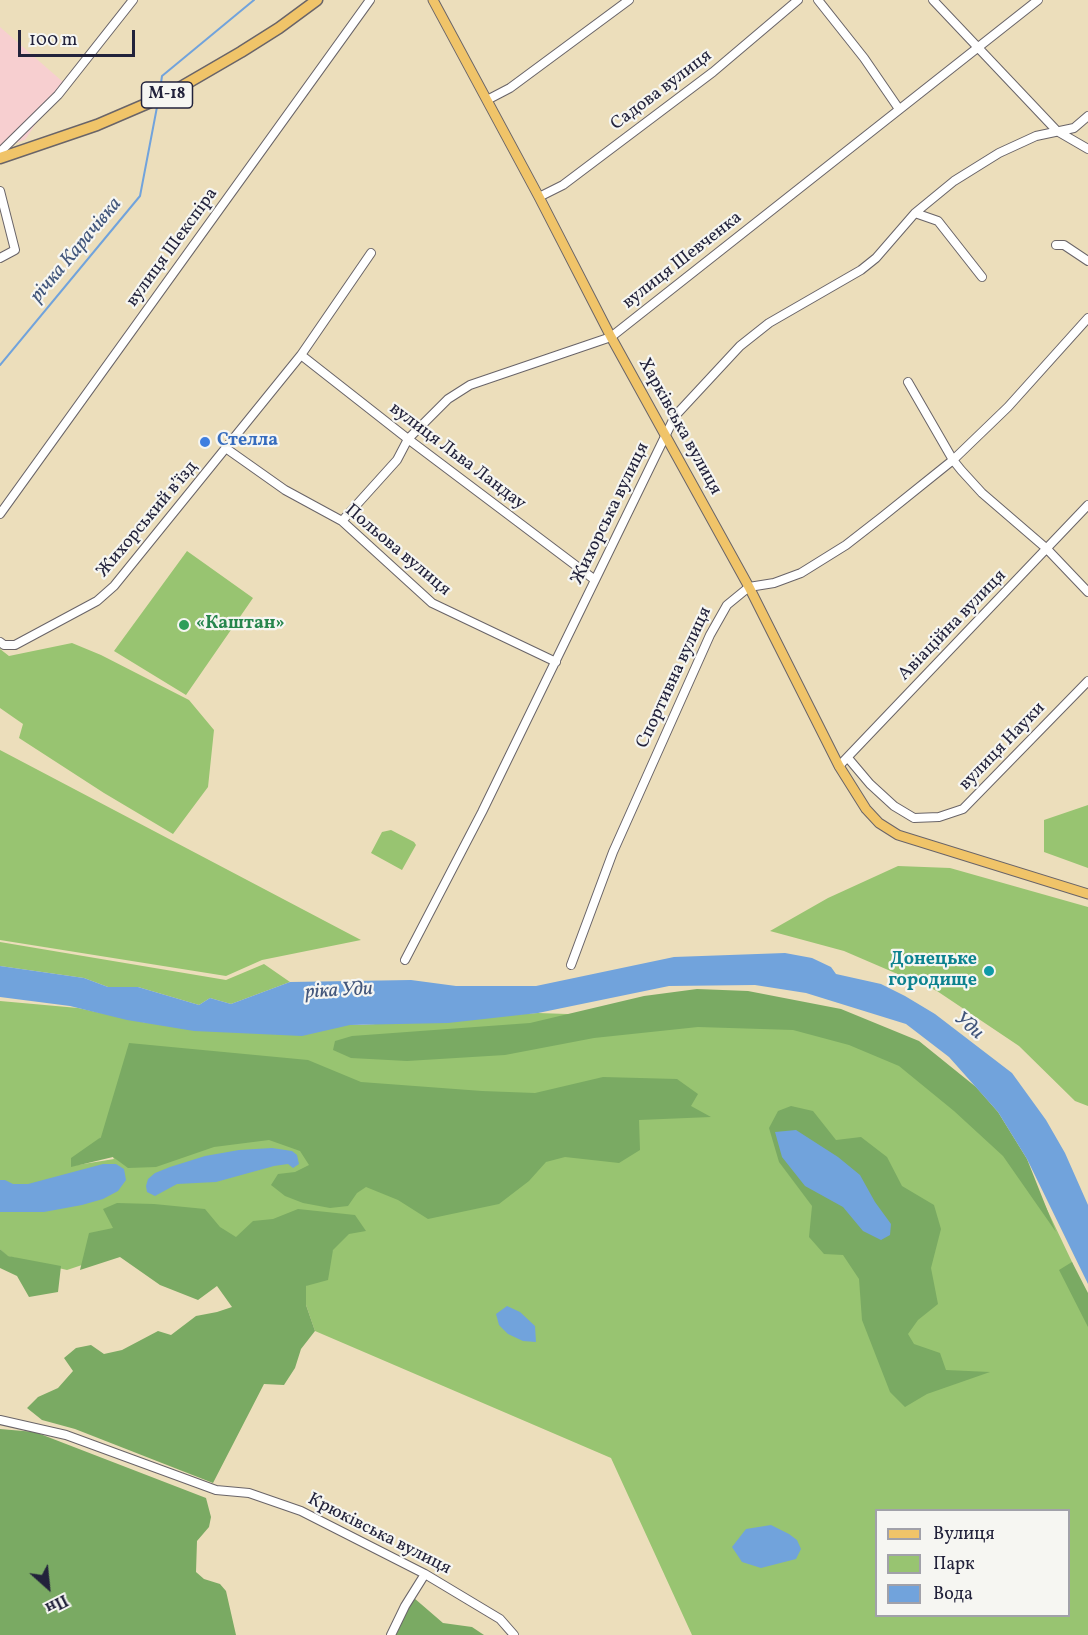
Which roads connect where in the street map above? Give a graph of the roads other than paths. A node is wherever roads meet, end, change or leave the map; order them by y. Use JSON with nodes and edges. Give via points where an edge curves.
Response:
{"nodes":[{"id":1,"x":133,"y":0,"type":"edge"},
{"id":2,"x":317,"y":0,"type":"edge"},
{"id":3,"x":370,"y":0,"type":"edge"},
{"id":4,"x":433,"y":0,"type":"edge"},
{"id":5,"x":629,"y":0,"type":"edge"},
{"id":6,"x":798,"y":0,"type":"edge"},
{"id":7,"x":818,"y":0,"type":"edge"},
{"id":8,"x":933,"y":0,"type":"edge"},
{"id":9,"x":1038,"y":0,"type":"edge"},
{"id":10,"x":978,"y":48,"type":"junction"},
{"id":11,"x":487,"y":100,"type":"junction"},
{"id":12,"x":899,"y":109,"type":"junction"},
{"id":13,"x":1088,"y":116,"type":"edge"},
{"id":14,"x":1057,"y":131,"type":"junction"},
{"id":15,"x":1088,"y":149,"type":"edge"},
{"id":16,"x":0,"y":152,"type":"edge"},
{"id":17,"x":0,"y":158,"type":"edge"},
{"id":18,"x":0,"y":191,"type":"edge"},
{"id":19,"x":539,"y":198,"type":"junction"},
{"id":20,"x":915,"y":213,"type":"junction"},
{"id":21,"x":1056,"y":245,"type":"dead end"},
{"id":22,"x":371,"y":253,"type":"dead end"},
{"id":23,"x":0,"y":258,"type":"edge"},
{"id":24,"x":1088,"y":261,"type":"edge"},
{"id":25,"x":982,"y":277,"type":"dead end"},
{"id":26,"x":1088,"y":318,"type":"edge"},
{"id":27,"x":610,"y":337,"type":"junction"},
{"id":28,"x":302,"y":355,"type":"junction"},
{"id":29,"x":908,"y":382,"type":"dead end"},
{"id":30,"x":665,"y":435,"type":"junction"},
{"id":31,"x":408,"y":439,"type":"junction"},
{"id":32,"x":227,"y":449,"type":"junction"},
{"id":33,"x":953,"y":460,"type":"junction"},
{"id":34,"x":1088,"y":505,"type":"edge"},
{"id":35,"x":0,"y":514,"type":"edge"},
{"id":36,"x":342,"y":520,"type":"junction"},
{"id":37,"x":1047,"y":549,"type":"junction"},
{"id":38,"x":595,"y":580,"type":"junction"},
{"id":39,"x":748,"y":587,"type":"junction"},
{"id":40,"x":1088,"y":592,"type":"edge"},
{"id":41,"x":0,"y":642,"type":"edge"},
{"id":42,"x":556,"y":662,"type":"junction"},
{"id":43,"x":1088,"y":681,"type":"edge"},
{"id":44,"x":848,"y":758,"type":"junction"},
{"id":45,"x":839,"y":766,"type":"junction"},
{"id":46,"x":1088,"y":894,"type":"edge"},
{"id":47,"x":405,"y":960,"type":"dead end"},
{"id":48,"x":571,"y":965,"type":"dead end"},
{"id":49,"x":0,"y":1420,"type":"edge"},
{"id":50,"x":425,"y":1574,"type":"junction"},
{"id":51,"x":391,"y":1635,"type":"edge"},
{"id":52,"x":514,"y":1635,"type":"edge"}],
"edges":[{"from":1,"to":16,"type":"street","via":[[58,95]]},
{"from":2,"to":17,"type":"highway","number":"М-18","via":[[260,40],[167,95],[97,125]]},
{"from":3,"to":35,"type":"street","name":"вулиця Шекспіра"},
{"from":4,"to":11,"type":"main road","name":"Харківська вулиця"},
{"from":5,"to":11,"type":"street","via":[[510,88]]},
{"from":6,"to":19,"type":"street","name":"Садова вулиця","via":[[713,72],[564,185]]},
{"from":7,"to":12,"type":"street"},
{"from":8,"to":10,"type":"street"},
{"from":9,"to":10,"type":"street","name":"вулиця Шевченка"},
{"from":10,"to":12,"type":"street","name":"вулиця Шевченка"},
{"from":10,"to":14,"type":"street"},
{"from":11,"to":19,"type":"main road","name":"Харківська вулиця"},
{"from":12,"to":27,"type":"street","name":"вулиця Шевченка"},
{"from":13,"to":14,"type":"street","name":"Жихорська вулиця","via":[[1074,128]]},
{"from":14,"to":15,"type":"street"},
{"from":14,"to":20,"type":"street","name":"Жихорська вулиця","via":[[999,153],[954,181]]},
{"from":18,"to":23,"type":"street","via":[[15,250]]},
{"from":19,"to":27,"type":"main road","name":"Харківська вулиця"},
{"from":20,"to":25,"type":"street","via":[[938,221]]},
{"from":20,"to":30,"type":"street","name":"Жихорська вулиця","via":[[861,270],[768,323],[741,346],[675,416]]},
{"from":21,"to":24,"type":"street","via":[[1064,245]]},
{"from":22,"to":28,"type":"street","name":"Жихорський в’їзд"},
{"from":26,"to":33,"type":"street","via":[[1008,407]]},
{"from":27,"to":30,"type":"main road","name":"Харківська вулиця"},
{"from":27,"to":31,"type":"street","name":"вулиця Шевченка","via":[[470,385],[448,399]]},
{"from":28,"to":31,"type":"street","name":"вулиця Льва Ландау"},
{"from":28,"to":32,"type":"street","name":"Жихорський в’їзд"},
{"from":29,"to":33,"type":"street"},
{"from":30,"to":38,"type":"street","name":"Жихорська вулиця"},
{"from":30,"to":39,"type":"main road","name":"Харківська вулиця"},
{"from":31,"to":36,"type":"street","name":"вулиця Шевченка","via":[[397,460]]},
{"from":31,"to":38,"type":"street","name":"вулиця Льва Ландау"},
{"from":32,"to":36,"type":"street","name":"Польова вулиця","via":[[285,490]]},
{"from":32,"to":41,"type":"street","name":"Жихорський в’їзд","via":[[106,594],[15,645]]},
{"from":33,"to":37,"type":"street","via":[[982,493]]},
{"from":33,"to":39,"type":"street","via":[[846,545],[801,573]]},
{"from":34,"to":37,"type":"street","name":"Авіаційна вулиця"},
{"from":36,"to":42,"type":"street","name":"Польова вулиця","via":[[432,603]]},
{"from":37,"to":40,"type":"street"},
{"from":37,"to":44,"type":"street","name":"Авіаційна вулиця"},
{"from":38,"to":42,"type":"street","name":"Жихорська вулиця"},
{"from":39,"to":45,"type":"main road","name":"Харківська вулиця"},
{"from":39,"to":48,"type":"street","name":"Спортивна вулиця","via":[[727,605],[710,635],[613,852]]},
{"from":42,"to":47,"type":"street","name":"Жихорська вулиця"},
{"from":43,"to":44,"type":"street","name":"вулиця Науки","via":[[963,809],[939,817],[914,818],[894,806]]},
{"from":44,"to":45,"type":"street","name":"Авіаційна вулиця"},
{"from":45,"to":46,"type":"main road","name":"Харківська вулиця","via":[[872,816],[898,835]]},
{"from":49,"to":50,"type":"street","name":"Крюківська вулиця","via":[[66,1436],[216,1490],[249,1493],[301,1511]]},
{"from":50,"to":51,"type":"street"},
{"from":50,"to":52,"type":"street","name":"Крюківська вулиця","via":[[500,1619]]}]}
